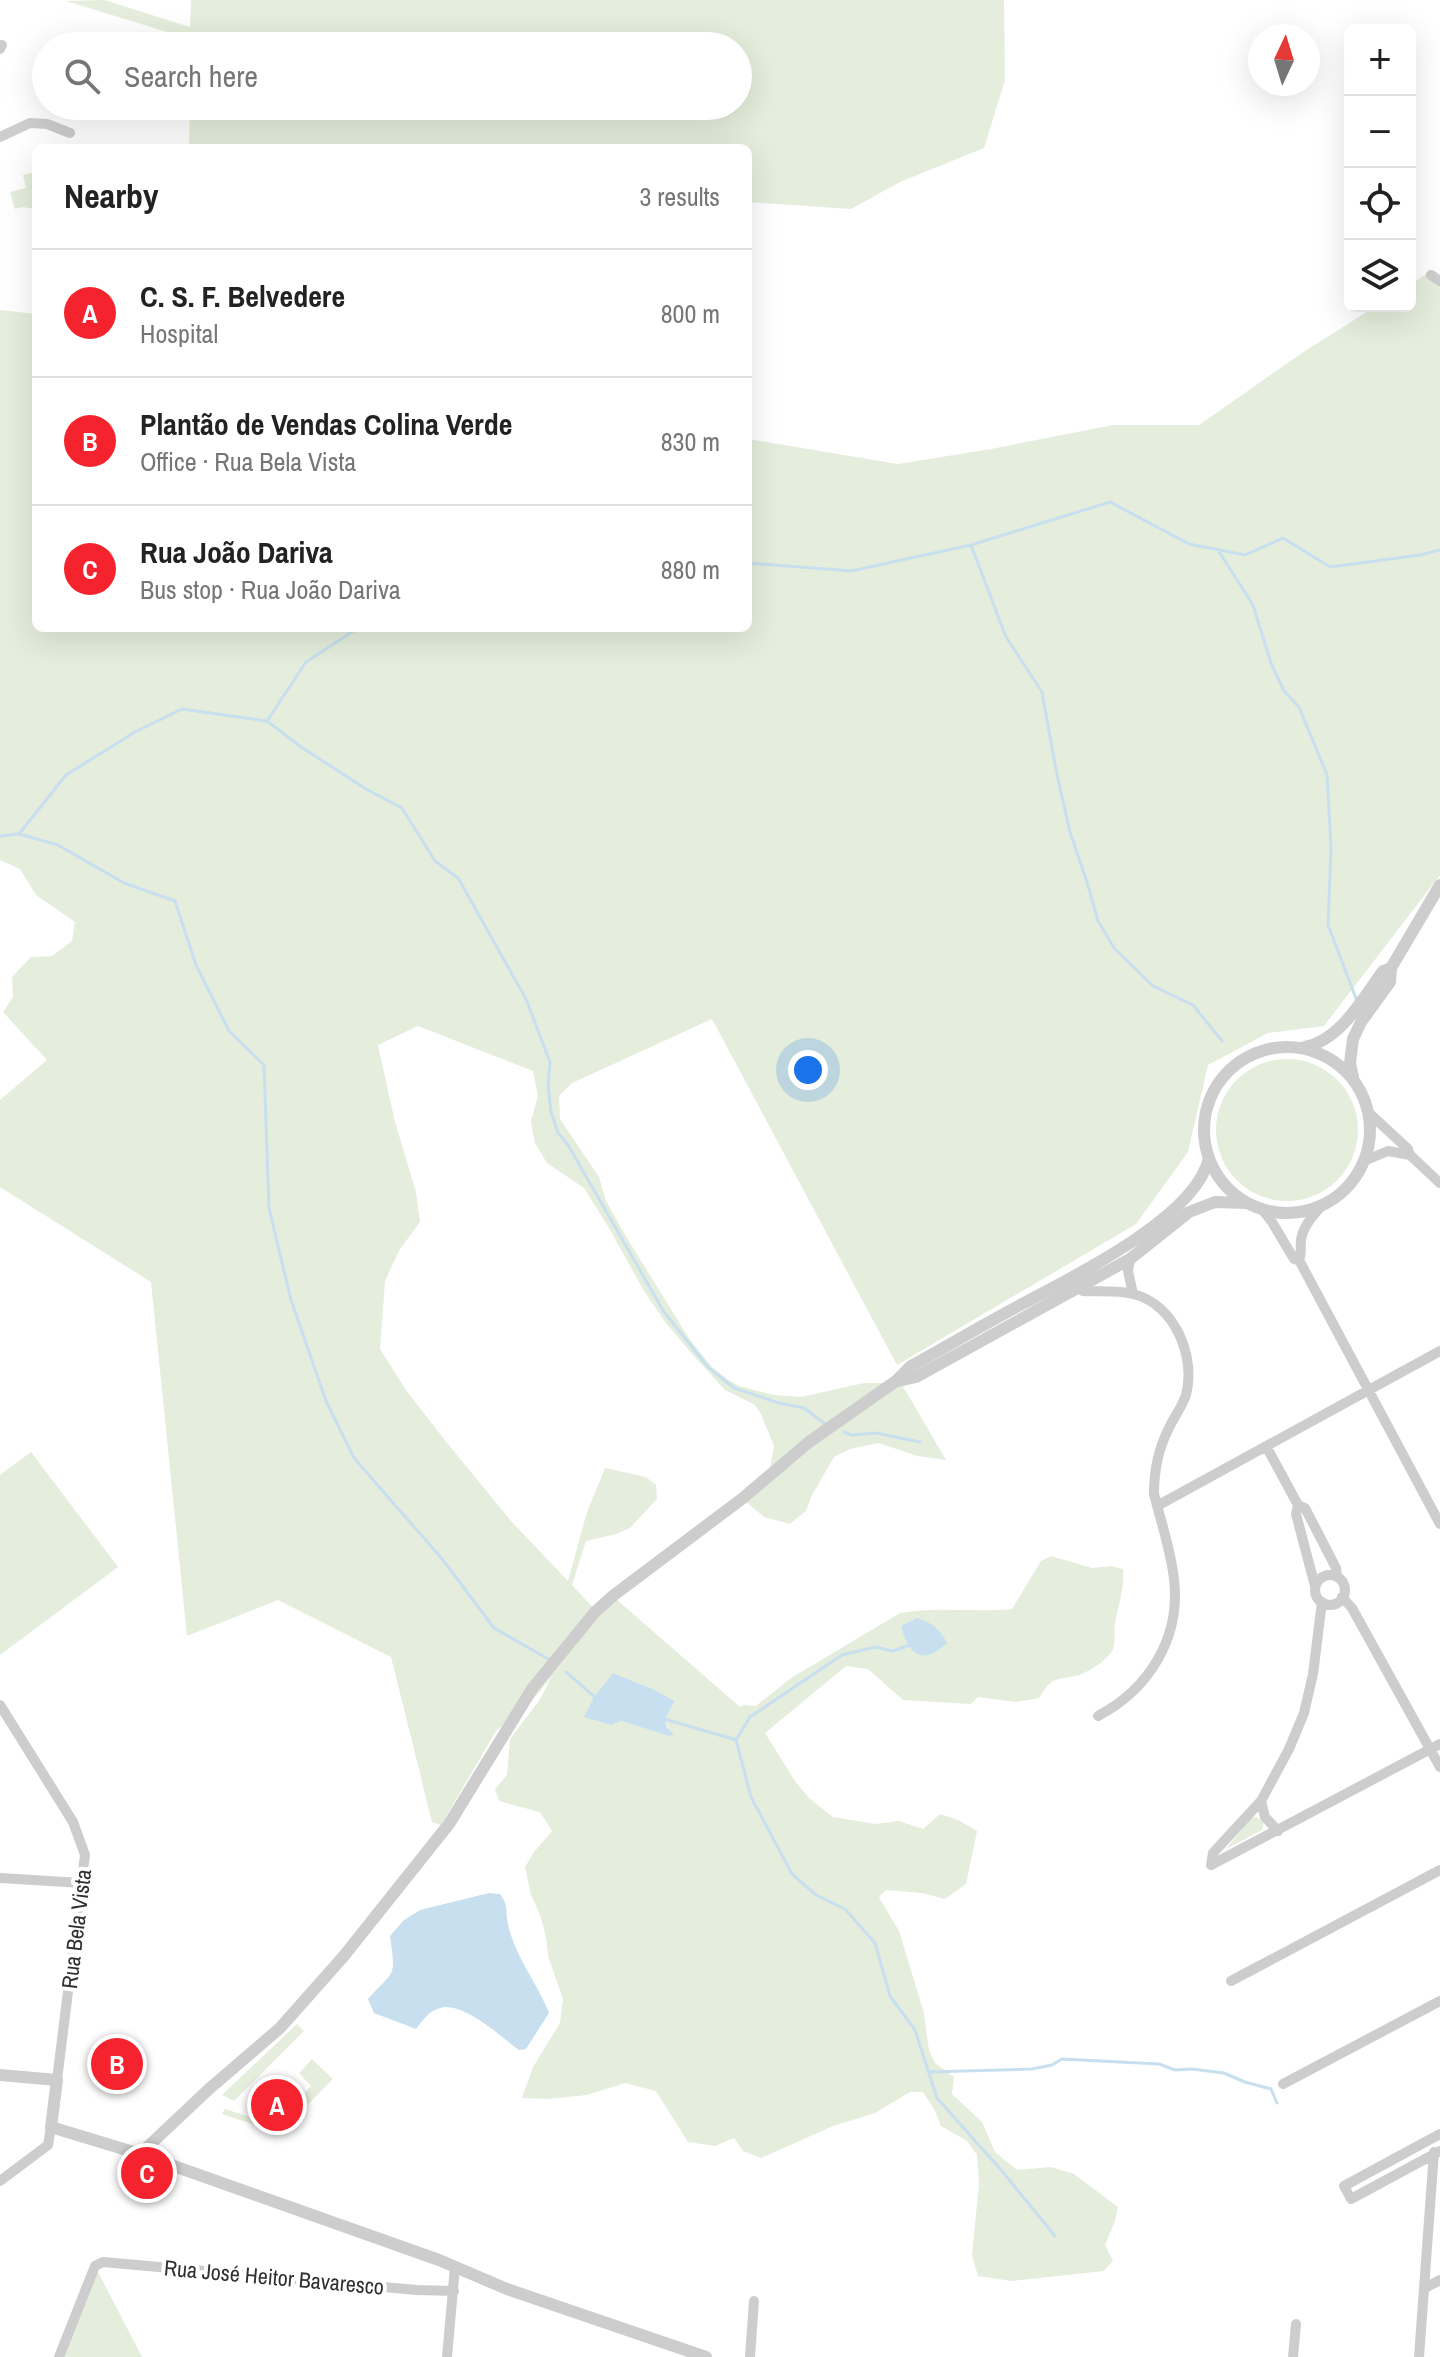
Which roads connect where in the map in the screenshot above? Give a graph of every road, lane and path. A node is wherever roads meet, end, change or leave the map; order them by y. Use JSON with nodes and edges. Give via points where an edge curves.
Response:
{"nodes":[{"id":1,"x":70,"y":133,"type":"dead end"},
{"id":2,"x":0,"y":137,"type":"edge"},
{"id":3,"x":1440,"y":885,"type":"edge"},
{"id":4,"x":1391,"y":968,"type":"junction"},
{"id":5,"x":1301,"y":1048,"type":"junction"},
{"id":6,"x":1353,"y":1079,"type":"junction"},
{"id":7,"x":1369,"y":1113,"type":"junction"},
{"id":8,"x":1410,"y":1155,"type":"junction"},
{"id":9,"x":1209,"y":1158,"type":"junction"},
{"id":10,"x":1364,"y":1161,"type":"junction"},
{"id":11,"x":1440,"y":1183,"type":"edge"},
{"id":12,"x":1322,"y":1205,"type":"junction"},
{"id":13,"x":1255,"y":1206,"type":"junction"},
{"id":14,"x":1130,"y":1259,"type":"junction"},
{"id":15,"x":1299,"y":1260,"type":"junction"},
{"id":16,"x":1079,"y":1289,"type":"junction"},
{"id":17,"x":1133,"y":1294,"type":"junction"},
{"id":18,"x":1440,"y":1351,"type":"edge"},
{"id":19,"x":896,"y":1381,"type":"junction"},
{"id":20,"x":1369,"y":1391,"type":"junction"},
{"id":21,"x":1266,"y":1446,"type":"junction"},
{"id":22,"x":1298,"y":1505,"type":"junction"},
{"id":23,"x":1157,"y":1506,"type":"junction"},
{"id":24,"x":1440,"y":1524,"type":"edge"},
{"id":25,"x":1337,"y":1577,"type":"junction"},
{"id":26,"x":1315,"y":1586,"type":"junction"},
{"id":27,"x":1342,"y":1597,"type":"junction"},
{"id":28,"x":1322,"y":1602,"type":"junction"},
{"id":29,"x":0,"y":1705,"type":"edge"},
{"id":30,"x":1098,"y":1716,"type":"dead end"},
{"id":31,"x":1436,"y":1746,"type":"edge"},
{"id":32,"x":1440,"y":1767,"type":"edge"},
{"id":33,"x":1261,"y":1801,"type":"junction"},
{"id":34,"x":1278,"y":1831,"type":"junction"},
{"id":35,"x":1440,"y":1870,"type":"edge"},
{"id":36,"x":0,"y":1878,"type":"edge"},
{"id":37,"x":82,"y":1883,"type":"junction"},
{"id":38,"x":1231,"y":1981,"type":"dead end"},
{"id":39,"x":1440,"y":2001,"type":"edge"},
{"id":40,"x":0,"y":2075,"type":"edge"},
{"id":41,"x":57,"y":2080,"type":"junction"},
{"id":42,"x":1283,"y":2084,"type":"dead end"},
{"id":43,"x":51,"y":2127,"type":"junction"},
{"id":44,"x":1435,"y":2137,"type":"edge"},
{"id":45,"x":1437,"y":2153,"type":"edge"},
{"id":46,"x":140,"y":2154,"type":"junction"},
{"id":47,"x":0,"y":2181,"type":"edge"},
{"id":48,"x":455,"y":2267,"type":"junction"},
{"id":49,"x":1440,"y":2280,"type":"edge"},
{"id":50,"x":1425,"y":2288,"type":"junction"},
{"id":51,"x":454,"y":2291,"type":"junction"},
{"id":52,"x":754,"y":2301,"type":"dead end"},
{"id":53,"x":1296,"y":2324,"type":"dead end"},
{"id":54,"x":59,"y":2357,"type":"edge"},
{"id":55,"x":447,"y":2357,"type":"edge"},
{"id":56,"x":706,"y":2357,"type":"edge"},
{"id":57,"x":750,"y":2357,"type":"edge"},
{"id":58,"x":1293,"y":2357,"type":"edge"},
{"id":59,"x":1419,"y":2357,"type":"edge"}],
"edges":[{"from":1,"to":2,"type":"street","via":[[30,123]]},
{"from":3,"to":4,"type":"street"},
{"from":4,"to":5,"type":"street","via":[[1383,971],[1340,1027]]},
{"from":4,"to":6,"type":"street","via":[[1390,982],[1353,1039]]},
{"from":5,"to":6,"type":"street","via":[[1325,1056]]},
{"from":5,"to":9,"type":"street","via":[[1276,1047],[1252,1054],[1223,1077],[1204,1122]]},
{"from":6,"to":7,"type":"street"},
{"from":7,"to":8,"type":"street"},
{"from":7,"to":10,"type":"street"},
{"from":8,"to":10,"type":"street","via":[[1388,1151]]},
{"from":8,"to":11,"type":"street"},
{"from":9,"to":13,"type":"street","via":[[1229,1189]]},
{"from":9,"to":19,"type":"street","via":[[1192,1193],[1118,1252],[911,1366]]},
{"from":10,"to":12,"type":"street","via":[[1352,1183]]},
{"from":12,"to":13,"type":"street","via":[[1298,1212]]},
{"from":12,"to":15,"type":"street","via":[[1304,1229]]},
{"from":13,"to":14,"type":"street","via":[[1225,1201],[1197,1208]]},
{"from":13,"to":15,"type":"street"},
{"from":14,"to":16,"type":"street"},
{"from":14,"to":17,"type":"street"},
{"from":15,"to":20,"type":"street"},
{"from":16,"to":17,"type":"street"},
{"from":16,"to":19,"type":"street","via":[[916,1377]]},
{"from":17,"to":23,"type":"street","via":[[1169,1318],[1188,1367],[1185,1397],[1158,1457]]},
{"from":18,"to":20,"type":"street"},
{"from":19,"to":46,"type":"street","via":[[809,1442],[595,1612],[532,1689],[449,1824],[343,1957],[280,2028]]},
{"from":20,"to":21,"type":"street"},
{"from":20,"to":24,"type":"street"},
{"from":21,"to":22,"type":"street"},
{"from":21,"to":23,"type":"street"},
{"from":22,"to":25,"type":"street","via":[[1305,1508]]},
{"from":22,"to":26,"type":"street"},
{"from":23,"to":30,"type":"street","via":[[1174,1578],[1170,1633],[1143,1682]]},
{"from":25,"to":26,"type":"street","via":[[1324,1576]]},
{"from":25,"to":27,"type":"street","via":[[1345,1588]]},
{"from":26,"to":28,"type":"street"},
{"from":27,"to":28,"type":"street","via":[[1335,1603]]},
{"from":27,"to":31,"type":"street"},
{"from":28,"to":33,"type":"street","via":[[1304,1713]]},
{"from":29,"to":37,"type":"street","name":"Rua Bela Vista","via":[[73,1822],[85,1855]]},
{"from":31,"to":32,"type":"street"},
{"from":31,"to":34,"type":"street"},
{"from":33,"to":34,"type":"street","via":[[1265,1817]]},
{"from":33,"to":34,"type":"street","via":[[1213,1853],[1211,1865]]},
{"from":35,"to":38,"type":"street"},
{"from":36,"to":37,"type":"street"},
{"from":37,"to":41,"type":"street","name":"Rua Bela Vista"},
{"from":39,"to":42,"type":"street"},
{"from":40,"to":41,"type":"street"},
{"from":41,"to":43,"type":"street","name":"Rua Bela Vista"},
{"from":43,"to":46,"type":"street"},
{"from":43,"to":47,"type":"street","via":[[48,2145]]},
{"from":44,"to":45,"type":"street"},
{"from":44,"to":45,"type":"street","via":[[1344,2186],[1351,2199]]},
{"from":45,"to":50,"type":"street","via":[[1432,2262]]},
{"from":46,"to":48,"type":"street"},
{"from":48,"to":51,"type":"street"},
{"from":48,"to":56,"type":"street"},
{"from":49,"to":50,"type":"street"},
{"from":50,"to":59,"type":"street"},
{"from":51,"to":54,"type":"street","name":"Rua José Heitor Bavaresco","via":[[103,2262],[95,2266]]},
{"from":51,"to":55,"type":"street"},
{"from":52,"to":57,"type":"street"},
{"from":53,"to":58,"type":"street"}]}
